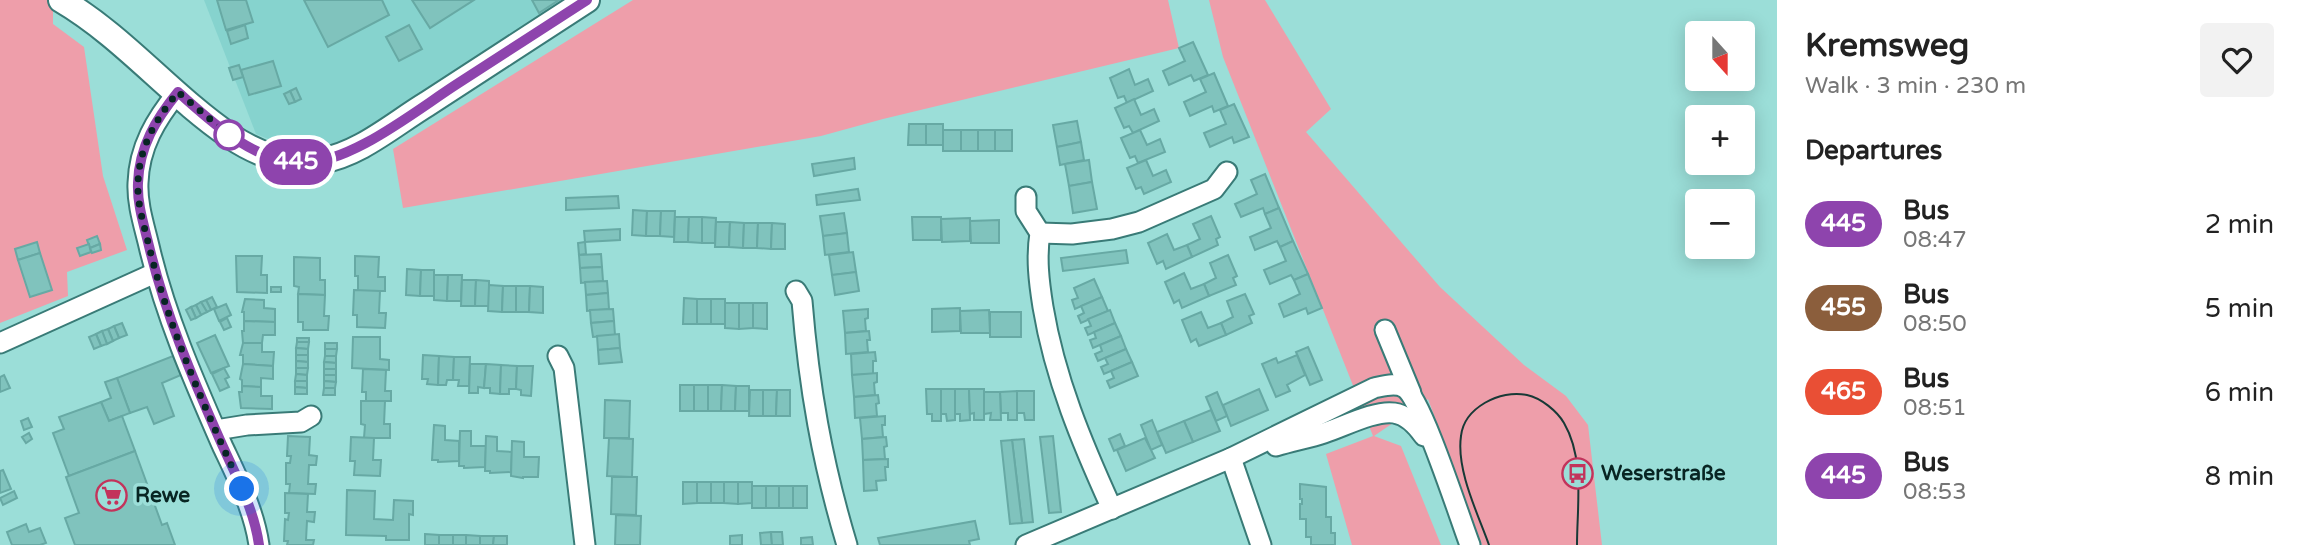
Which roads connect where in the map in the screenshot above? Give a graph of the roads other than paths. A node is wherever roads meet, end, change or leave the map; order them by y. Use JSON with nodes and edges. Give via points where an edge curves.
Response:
{"nodes":[{"id":1,"x":61,"y":0,"type":"edge"},
{"id":2,"x":587,"y":0,"type":"edge"},
{"id":3,"x":178,"y":92,"type":"junction"},
{"id":4,"x":1227,"y":172,"type":"dead end"},
{"id":5,"x":1026,"y":197,"type":"dead end"},
{"id":6,"x":1040,"y":233,"type":"junction"},
{"id":7,"x":155,"y":273,"type":"junction"},
{"id":8,"x":796,"y":291,"type":"dead end"},
{"id":9,"x":1385,"y":330,"type":"dead end"},
{"id":10,"x":0,"y":344,"type":"edge"},
{"id":11,"x":558,"y":356,"type":"dead end"},
{"id":12,"x":1411,"y":393,"type":"junction"},
{"id":13,"x":311,"y":416,"type":"dead end"},
{"id":14,"x":216,"y":430,"type":"junction"},
{"id":15,"x":1231,"y":458,"type":"junction"},
{"id":16,"x":1445,"y":479,"type":"junction"},
{"id":17,"x":1112,"y":509,"type":"junction"},
{"id":18,"x":259,"y":545,"type":"edge"},
{"id":19,"x":585,"y":545,"type":"edge"},
{"id":20,"x":847,"y":545,"type":"edge"},
{"id":21,"x":1026,"y":545,"type":"edge"},
{"id":22,"x":1261,"y":545,"type":"edge"},
{"id":23,"x":1470,"y":545,"type":"edge"}],
"edges":[{"from":1,"to":3,"type":"main road","via":[[105,29]]},
{"from":2,"to":3,"type":"main road","via":[[372,139],[330,159],[302,163],[259,152],[229,135]]},
{"from":3,"to":7,"type":"street","via":[[154,124],[139,175],[141,215]]},
{"from":4,"to":6,"type":"street","via":[[1214,189],[1139,222],[1112,229]]},
{"from":5,"to":6,"type":"street","via":[[1027,211]]},
{"from":6,"to":17,"type":"street","via":[[1038,277],[1056,368]]},
{"from":7,"to":10,"type":"street"},
{"from":7,"to":14,"type":"street"},
{"from":8,"to":20,"type":"street","via":[[802,301],[824,463]]},
{"from":9,"to":12,"type":"street"},
{"from":11,"to":19,"type":"street","via":[[564,368]]},
{"from":12,"to":15,"type":"street","via":[[1391,384],[1374,388]]},
{"from":12,"to":16,"type":"street"},
{"from":13,"to":14,"type":"street","via":[[301,422]]},
{"from":14,"to":18,"type":"street","via":[[251,512]]},
{"from":15,"to":16,"type":"street","via":[[1396,413],[1417,426]]},
{"from":15,"to":17,"type":"street"},
{"from":15,"to":22,"type":"street"},
{"from":16,"to":23,"type":"street"},
{"from":17,"to":21,"type":"street"}]}
